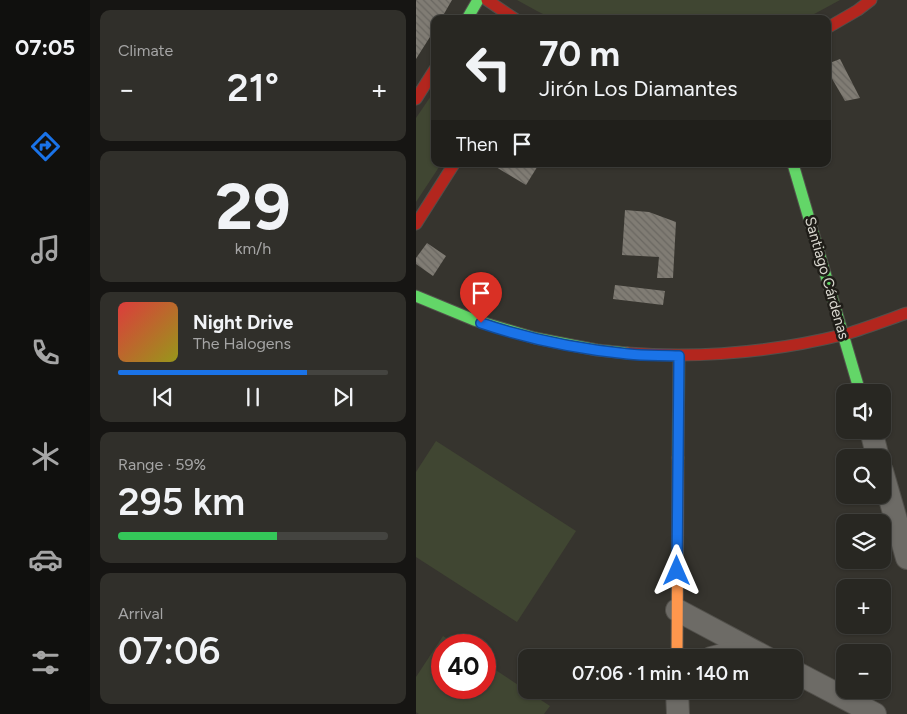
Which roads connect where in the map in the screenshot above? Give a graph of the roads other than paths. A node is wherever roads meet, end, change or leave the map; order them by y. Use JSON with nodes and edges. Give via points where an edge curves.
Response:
{"nodes":[{"id":1,"x":478,"y":0,"type":"edge"},
{"id":2,"x":487,"y":0,"type":"edge"},
{"id":3,"x":871,"y":0,"type":"edge"},
{"id":4,"x":469,"y":15,"type":"edge"},
{"id":5,"x":509,"y":15,"type":"edge"},
{"id":6,"x":831,"y":26,"type":"edge"},
{"id":7,"x":431,"y":76,"type":"edge"},
{"id":8,"x":416,"y":99,"type":"edge"},
{"id":9,"x":452,"y":167,"type":"edge"},
{"id":10,"x":795,"y":167,"type":"edge"},
{"id":11,"x":416,"y":224,"type":"edge"},
{"id":12,"x":416,"y":296,"type":"edge"},
{"id":13,"x":907,"y":313,"type":"edge"},
{"id":14,"x":844,"y":334,"type":"junction"},
{"id":15,"x":679,"y":356,"type":"junction"},
{"id":16,"x":858,"y":384,"type":"edge"},
{"id":17,"x":891,"y":502,"type":"edge"},
{"id":18,"x":907,"y":558,"type":"edge"},
{"id":19,"x":677,"y":610,"type":"junction"},
{"id":20,"x":677,"y":649,"type":"edge"},
{"id":21,"x":751,"y":649,"type":"edge"},
{"id":22,"x":803,"y":676,"type":"edge"},
{"id":23,"x":677,"y":699,"type":"edge"},
{"id":24,"x":678,"y":714,"type":"edge"},
{"id":25,"x":875,"y":714,"type":"edge"}],
"edges":[{"from":1,"to":4,"type":"street"},
{"from":2,"to":5,"type":"street"},
{"from":3,"to":6,"type":"street"},
{"from":7,"to":8,"type":"street"},
{"from":9,"to":11,"type":"street"},
{"from":10,"to":14,"type":"street","name":"Santiago Cárdenas"},
{"from":12,"to":15,"type":"street","via":[[471,319],[533,338],[620,353]]},
{"from":13,"to":14,"type":"street"},
{"from":14,"to":15,"type":"street","via":[[789,347]]},
{"from":14,"to":16,"type":"street","name":"Santiago Cárdenas"},
{"from":15,"to":19,"type":"street"},
{"from":17,"to":18,"type":"street"},
{"from":19,"to":20,"type":"street"},
{"from":19,"to":21,"type":"street"},
{"from":22,"to":25,"type":"street"},
{"from":23,"to":24,"type":"street"}]}
